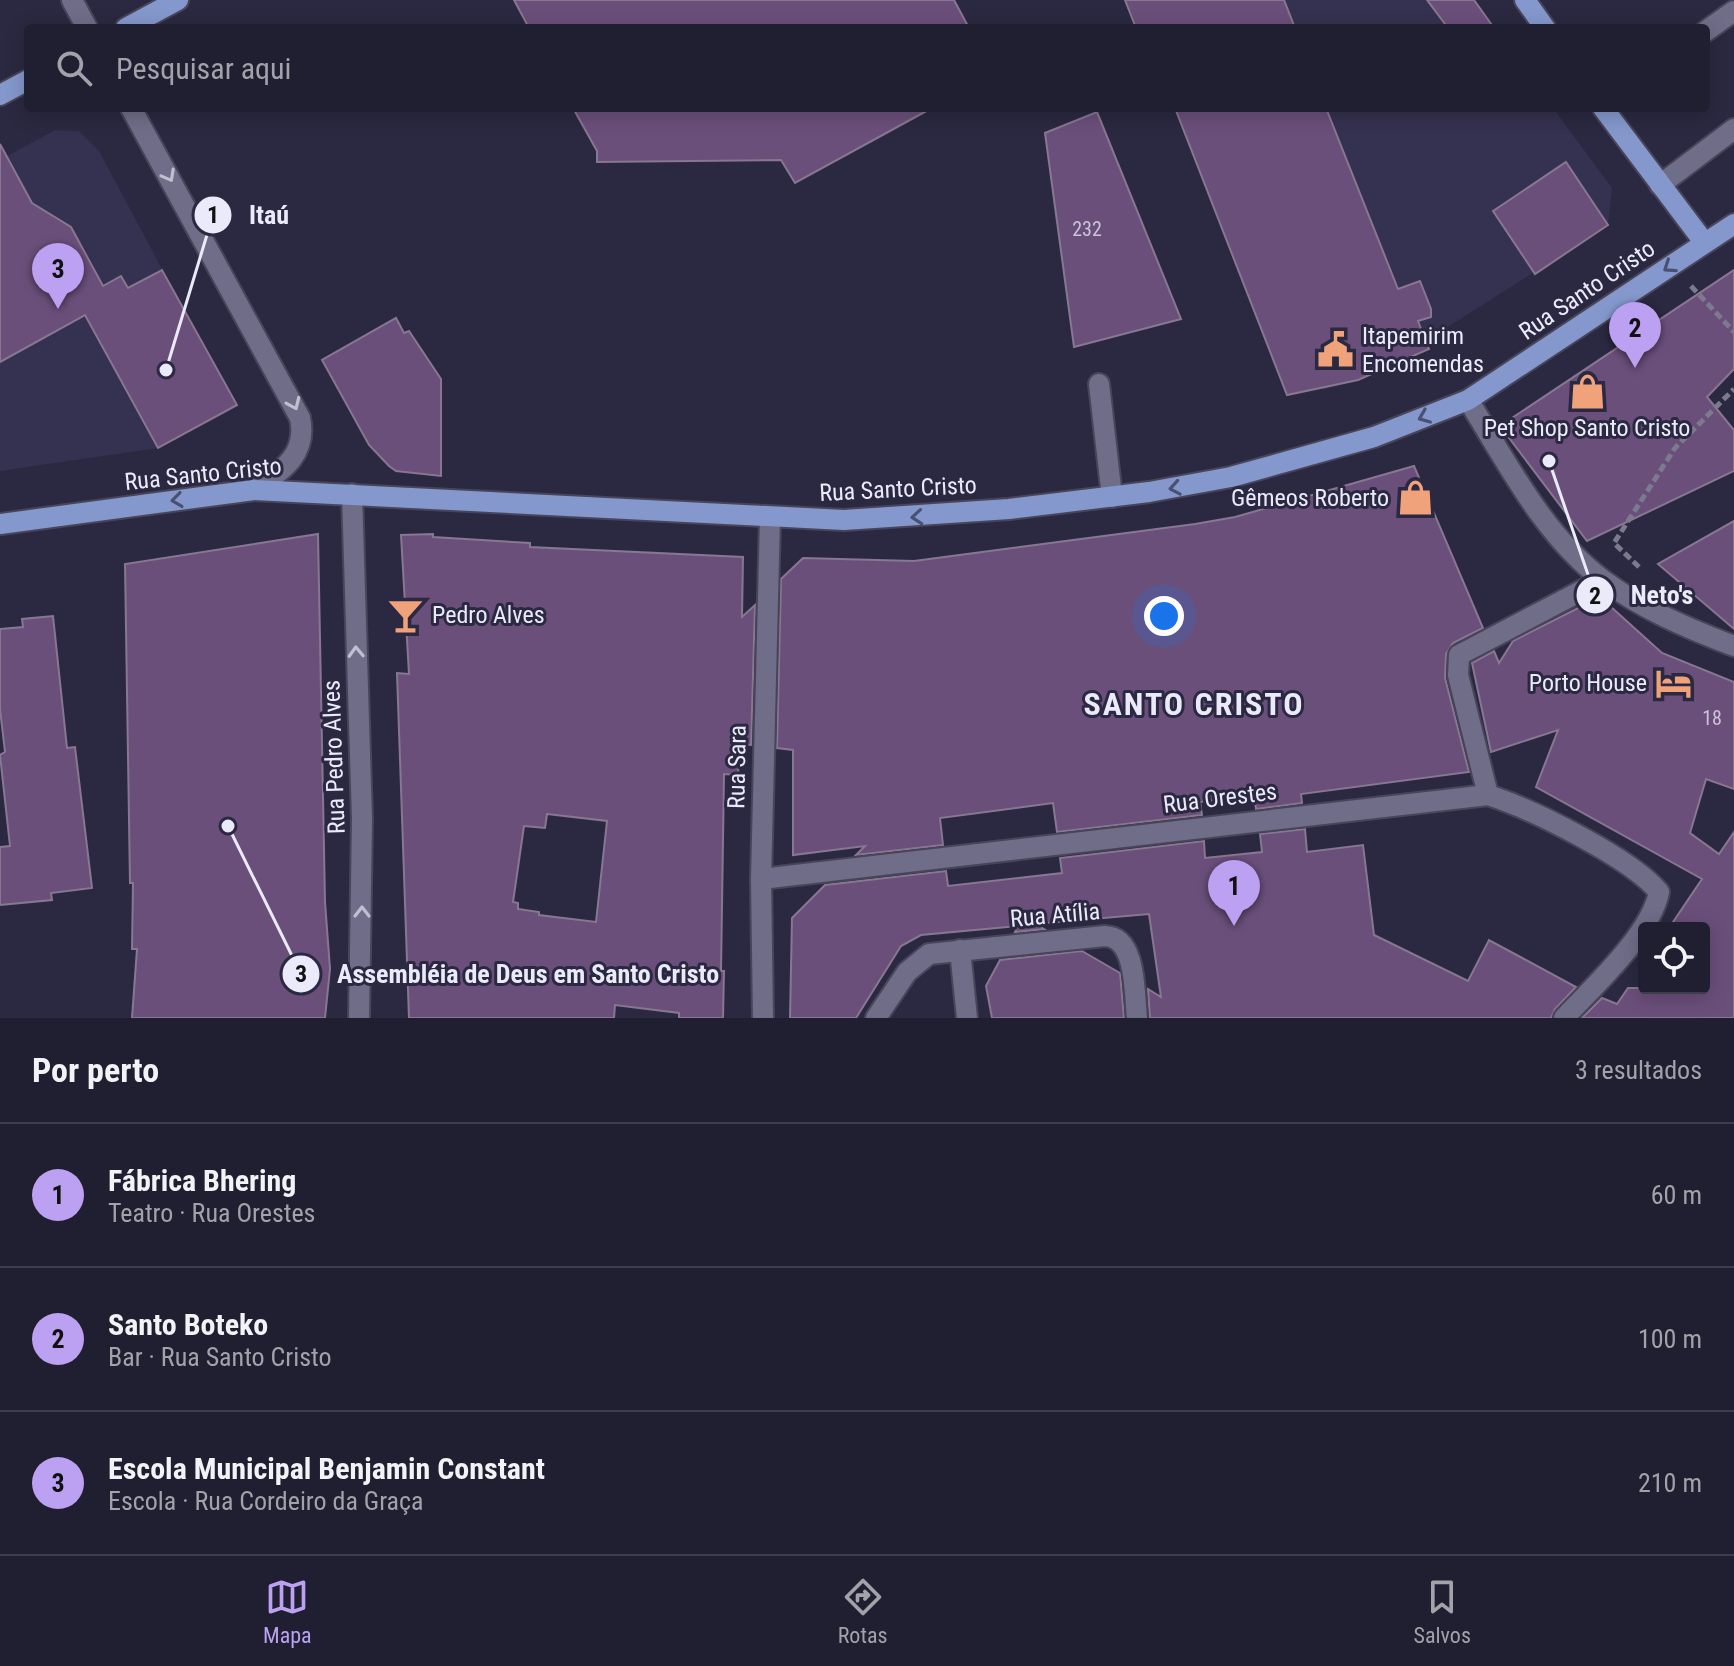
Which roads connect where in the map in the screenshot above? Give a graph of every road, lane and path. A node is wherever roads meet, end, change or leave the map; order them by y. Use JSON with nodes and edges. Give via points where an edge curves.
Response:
{"nodes":[{"id":1,"x":72,"y":0,"type":"edge"},
{"id":2,"x":178,"y":0,"type":"edge"},
{"id":3,"x":1525,"y":0,"type":"edge"},
{"id":4,"x":1733,"y":14,"type":"edge"},
{"id":5,"x":85,"y":24,"type":"edge"},
{"id":6,"x":133,"y":24,"type":"edge"},
{"id":7,"x":1542,"y":24,"type":"edge"},
{"id":8,"x":1710,"y":28,"type":"edge"},
{"id":9,"x":24,"y":82,"type":"edge"},
{"id":10,"x":0,"y":95,"type":"edge"},
{"id":11,"x":133,"y":112,"type":"edge"},
{"id":12,"x":1606,"y":112,"type":"edge"},
{"id":13,"x":1734,"y":129,"type":"edge"},
{"id":14,"x":1660,"y":185,"type":"junction"},
{"id":15,"x":1734,"y":224,"type":"edge"},
{"id":16,"x":1704,"y":242,"type":"junction"},
{"id":17,"x":1671,"y":265,"type":"junction"},
{"id":18,"x":1734,"y":332,"type":"edge"},
{"id":19,"x":1099,"y":384,"type":"dead end"},
{"id":20,"x":1734,"y":389,"type":"edge"},
{"id":21,"x":1468,"y":400,"type":"junction"},
{"id":22,"x":254,"y":490,"type":"junction"},
{"id":23,"x":352,"y":494,"type":"junction"},
{"id":24,"x":1112,"y":497,"type":"junction"},
{"id":25,"x":770,"y":518,"type":"junction"},
{"id":26,"x":0,"y":524,"type":"edge"},
{"id":27,"x":1647,"y":574,"type":"dead end"},
{"id":28,"x":1602,"y":580,"type":"junction"},
{"id":29,"x":1734,"y":646,"type":"edge"},
{"id":30,"x":1488,"y":795,"type":"junction"},
{"id":31,"x":761,"y":879,"type":"junction"},
{"id":32,"x":960,"y":950,"type":"junction"},
{"id":33,"x":359,"y":1018,"type":"edge"},
{"id":34,"x":763,"y":1018,"type":"edge"},
{"id":35,"x":876,"y":1018,"type":"edge"},
{"id":36,"x":967,"y":1018,"type":"edge"},
{"id":37,"x":1137,"y":1018,"type":"edge"},
{"id":38,"x":1564,"y":1018,"type":"edge"}],
"edges":[{"from":1,"to":5,"type":"street"},
{"from":2,"to":6,"type":"main road"},
{"from":3,"to":7,"type":"main road"},
{"from":4,"to":8,"type":"street"},
{"from":9,"to":10,"type":"main road"},
{"from":11,"to":22,"type":"street","one_way":true,"via":[[300,418],[303,431],[296,457]]},
{"from":12,"to":14,"type":"main road"},
{"from":13,"to":14,"type":"street"},
{"from":14,"to":16,"type":"main road"},
{"from":15,"to":16,"type":"main road","name":"Rua Santo Cristo"},
{"from":16,"to":17,"type":"main road","name":"Rua Santo Cristo"},
{"from":17,"to":18,"type":"path"},
{"from":17,"to":21,"type":"main road","name":"Rua Santo Cristo","one_way":true},
{"from":19,"to":24,"type":"street"},
{"from":20,"to":27,"type":"path","via":[[1675,448],[1614,543]]},
{"from":21,"to":24,"type":"main road","name":"Rua Santo Cristo","one_way":true,"via":[[1374,437],[1231,477]]},
{"from":21,"to":28,"type":"street","via":[[1553,530]]},
{"from":22,"to":23,"type":"main road","name":"Rua Santo Cristo"},
{"from":22,"to":26,"type":"main road","name":"Rua Santo Cristo","one_way":true},
{"from":23,"to":25,"type":"main road","name":"Rua Santo Cristo"},
{"from":33,"to":23,"type":"street","name":"Rua Pedro Alves","one_way":true,"via":[[362,819]]},
{"from":24,"to":25,"type":"main road","name":"Rua Santo Cristo","one_way":true,"via":[[896,519]]},
{"from":25,"to":31,"type":"street","name":"Rua Sara"},
{"from":28,"to":29,"type":"street","via":[[1672,621]]},
{"from":28,"to":30,"type":"street","via":[[1459,655],[1458,675]]},
{"from":30,"to":31,"type":"street","name":"Rua Orestes"},
{"from":30,"to":38,"type":"street","name":"Rua Orestes","via":[[1610,855],[1659,892],[1648,920]]},
{"from":31,"to":34,"type":"street","name":"Rua Sara"},
{"from":32,"to":35,"type":"street","via":[[929,954],[914,964]]},
{"from":32,"to":36,"type":"street"},
{"from":32,"to":37,"type":"street","name":"Rua Atília","via":[[1114,936],[1128,954]]}]}
